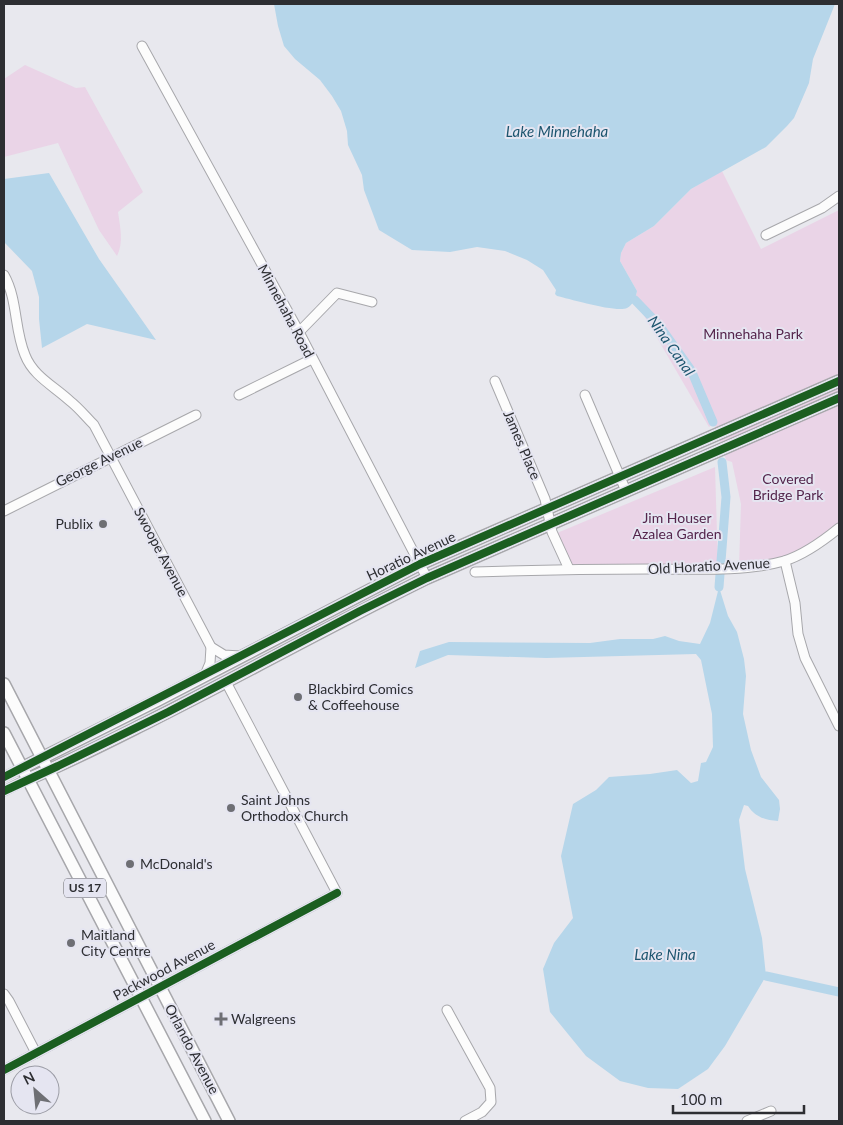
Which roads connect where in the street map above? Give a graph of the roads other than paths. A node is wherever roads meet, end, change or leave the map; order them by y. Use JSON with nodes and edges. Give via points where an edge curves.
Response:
{"nodes":[{"id":1,"x":142,"y":46,"type":"dead end"},
{"id":2,"x":839,"y":196,"type":"edge"},
{"id":3,"x":766,"y":236,"type":"dead end"},
{"id":4,"x":4,"y":275,"type":"edge"},
{"id":5,"x":372,"y":302,"type":"dead end"},
{"id":6,"x":298,"y":332,"type":"junction"},
{"id":7,"x":312,"y":359,"type":"junction"},
{"id":8,"x":495,"y":381,"type":"dead end"},
{"id":9,"x":839,"y":381,"type":"edge"},
{"id":10,"x":239,"y":395,"type":"dead end"},
{"id":11,"x":585,"y":395,"type":"dead end"},
{"id":12,"x":839,"y":398,"type":"edge"},
{"id":13,"x":196,"y":414,"type":"dead end"},
{"id":14,"x":111,"y":456,"type":"junction"},
{"id":15,"x":620,"y":476,"type":"junction"},
{"id":16,"x":626,"y":491,"type":"junction"},
{"id":17,"x":546,"y":508,"type":"junction"},
{"id":18,"x":4,"y":512,"type":"edge"},
{"id":19,"x":549,"y":524,"type":"junction"},
{"id":20,"x":839,"y":528,"type":"edge"},
{"id":21,"x":785,"y":561,"type":"junction"},
{"id":22,"x":420,"y":564,"type":"junction"},
{"id":23,"x":569,"y":569,"type":"junction"},
{"id":24,"x":475,"y":572,"type":"dead end"},
{"id":25,"x":428,"y":578,"type":"junction"},
{"id":26,"x":211,"y":648,"type":"junction"},
{"id":27,"x":240,"y":656,"type":"junction"},
{"id":28,"x":205,"y":675,"type":"junction"},
{"id":29,"x":237,"y":676,"type":"junction"},
{"id":30,"x":226,"y":682,"type":"junction"},
{"id":31,"x":4,"y":684,"type":"edge"},
{"id":32,"x":240,"y":709,"type":"junction"},
{"id":33,"x":839,"y":726,"type":"edge"},
{"id":34,"x":4,"y":733,"type":"edge"},
{"id":35,"x":42,"y":758,"type":"junction"},
{"id":36,"x":22,"y":768,"type":"junction"},
{"id":37,"x":48,"y":771,"type":"junction"},
{"id":38,"x":4,"y":777,"type":"edge"},
{"id":39,"x":28,"y":779,"type":"junction"},
{"id":40,"x":4,"y":791,"type":"edge"},
{"id":41,"x":159,"y":987,"type":"junction"},
{"id":42,"x":4,"y":994,"type":"edge"},
{"id":43,"x":140,"y":997,"type":"junction"},
{"id":44,"x":447,"y":1010,"type":"dead end"},
{"id":45,"x":36,"y":1053,"type":"junction"},
{"id":46,"x":4,"y":1070,"type":"edge"},
{"id":47,"x":770,"y":1111,"type":"dead end"},
{"id":48,"x":205,"y":1121,"type":"edge"},
{"id":49,"x":229,"y":1121,"type":"edge"},
{"id":50,"x":465,"y":1121,"type":"edge"},
{"id":51,"x":747,"y":1121,"type":"edge"}],
"edges":[{"from":1,"to":6,"type":"street","name":"Minnehaha Road"},
{"from":2,"to":3,"type":"street"},
{"from":4,"to":14,"type":"street","name":"Swoope Avenue","via":[[14,303],[25,358],[37,375],[70,401],[94,426]]},
{"from":5,"to":6,"type":"street","via":[[336,293]]},
{"from":6,"to":7,"type":"street","name":"Minnehaha Road"},
{"from":7,"to":10,"type":"street"},
{"from":7,"to":22,"type":"street","name":"Minnehaha Road"},
{"from":8,"to":17,"type":"street","name":"James Place"},
{"from":9,"to":15,"type":"main road","name":"Horatio Avenue"},
{"from":11,"to":15,"type":"street"},
{"from":12,"to":16,"type":"main road","name":"Horatio Avenue"},
{"from":13,"to":14,"type":"street","name":"George Avenue"},
{"from":14,"to":18,"type":"street","name":"George Avenue"},
{"from":14,"to":26,"type":"street","name":"Swoope Avenue"},
{"from":15,"to":16,"type":"street"},
{"from":15,"to":17,"type":"main road","name":"Horatio Avenue"},
{"from":16,"to":19,"type":"main road","name":"Horatio Avenue"},
{"from":17,"to":19,"type":"street"},
{"from":17,"to":22,"type":"main road","name":"Horatio Avenue"},
{"from":19,"to":23,"type":"street"},
{"from":19,"to":25,"type":"main road","name":"Horatio Avenue"},
{"from":20,"to":21,"type":"street","name":"Old Horatio Avenue","via":[[798,556]]},
{"from":21,"to":23,"type":"street","name":"Old Horatio Avenue","via":[[726,568]]},
{"from":21,"to":33,"type":"street","via":[[805,658]]},
{"from":22,"to":25,"type":"street","name":"Minnehaha Road"},
{"from":22,"to":27,"type":"main road","name":"Horatio Avenue"},
{"from":23,"to":24,"type":"street","name":"Old Horatio Avenue"},
{"from":25,"to":29,"type":"main road","name":"Horatio Avenue"},
{"from":26,"to":27,"type":"street","via":[[224,655]]},
{"from":26,"to":28,"type":"street"},
{"from":27,"to":28,"type":"main road","name":"Horatio Avenue"},
{"from":27,"to":30,"type":"main road","via":[[228,670]]},
{"from":28,"to":35,"type":"main road","name":"Horatio Avenue"},
{"from":29,"to":30,"type":"main road","name":"Horatio Avenue"},
{"from":29,"to":32,"type":"street"},
{"from":30,"to":32,"type":"street"},
{"from":30,"to":37,"type":"main road","name":"Horatio Avenue"},
{"from":31,"to":35,"type":"main road","name":"Orlando Avenue","number":"US 17"},
{"from":32,"to":41,"type":"street","name":"Packwood Avenue","via":[[337,893]]},
{"from":34,"to":36,"type":"main road","name":"Orlando Avenue","number":"US 17"},
{"from":35,"to":36,"type":"main road","name":"Horatio Avenue"},
{"from":35,"to":37,"type":"main road","name":"Orlando Avenue","number":"US 17"},
{"from":36,"to":38,"type":"street","name":"Horatio Avenue"},
{"from":36,"to":39,"type":"main road","name":"Orlando Avenue","number":"US 17"},
{"from":37,"to":39,"type":"main road","name":"Horatio Avenue"},
{"from":37,"to":41,"type":"main road","name":"Orlando Avenue","number":"US 17"},
{"from":39,"to":40,"type":"street","name":"Horatio Avenue"},
{"from":39,"to":43,"type":"main road","name":"Orlando Avenue","number":"US 17"},
{"from":41,"to":43,"type":"street","name":"Packwood Avenue"},
{"from":41,"to":49,"type":"main road","name":"Orlando Avenue","number":"US 17"},
{"from":42,"to":45,"type":"street"},
{"from":43,"to":45,"type":"street","name":"Packwood Avenue"},
{"from":43,"to":48,"type":"main road","name":"Orlando Avenue","number":"US 17"},
{"from":44,"to":50,"type":"street","via":[[490,1088],[491,1102],[482,1112]]},
{"from":45,"to":46,"type":"street","name":"Packwood Avenue"},
{"from":47,"to":51,"type":"street"}]}
